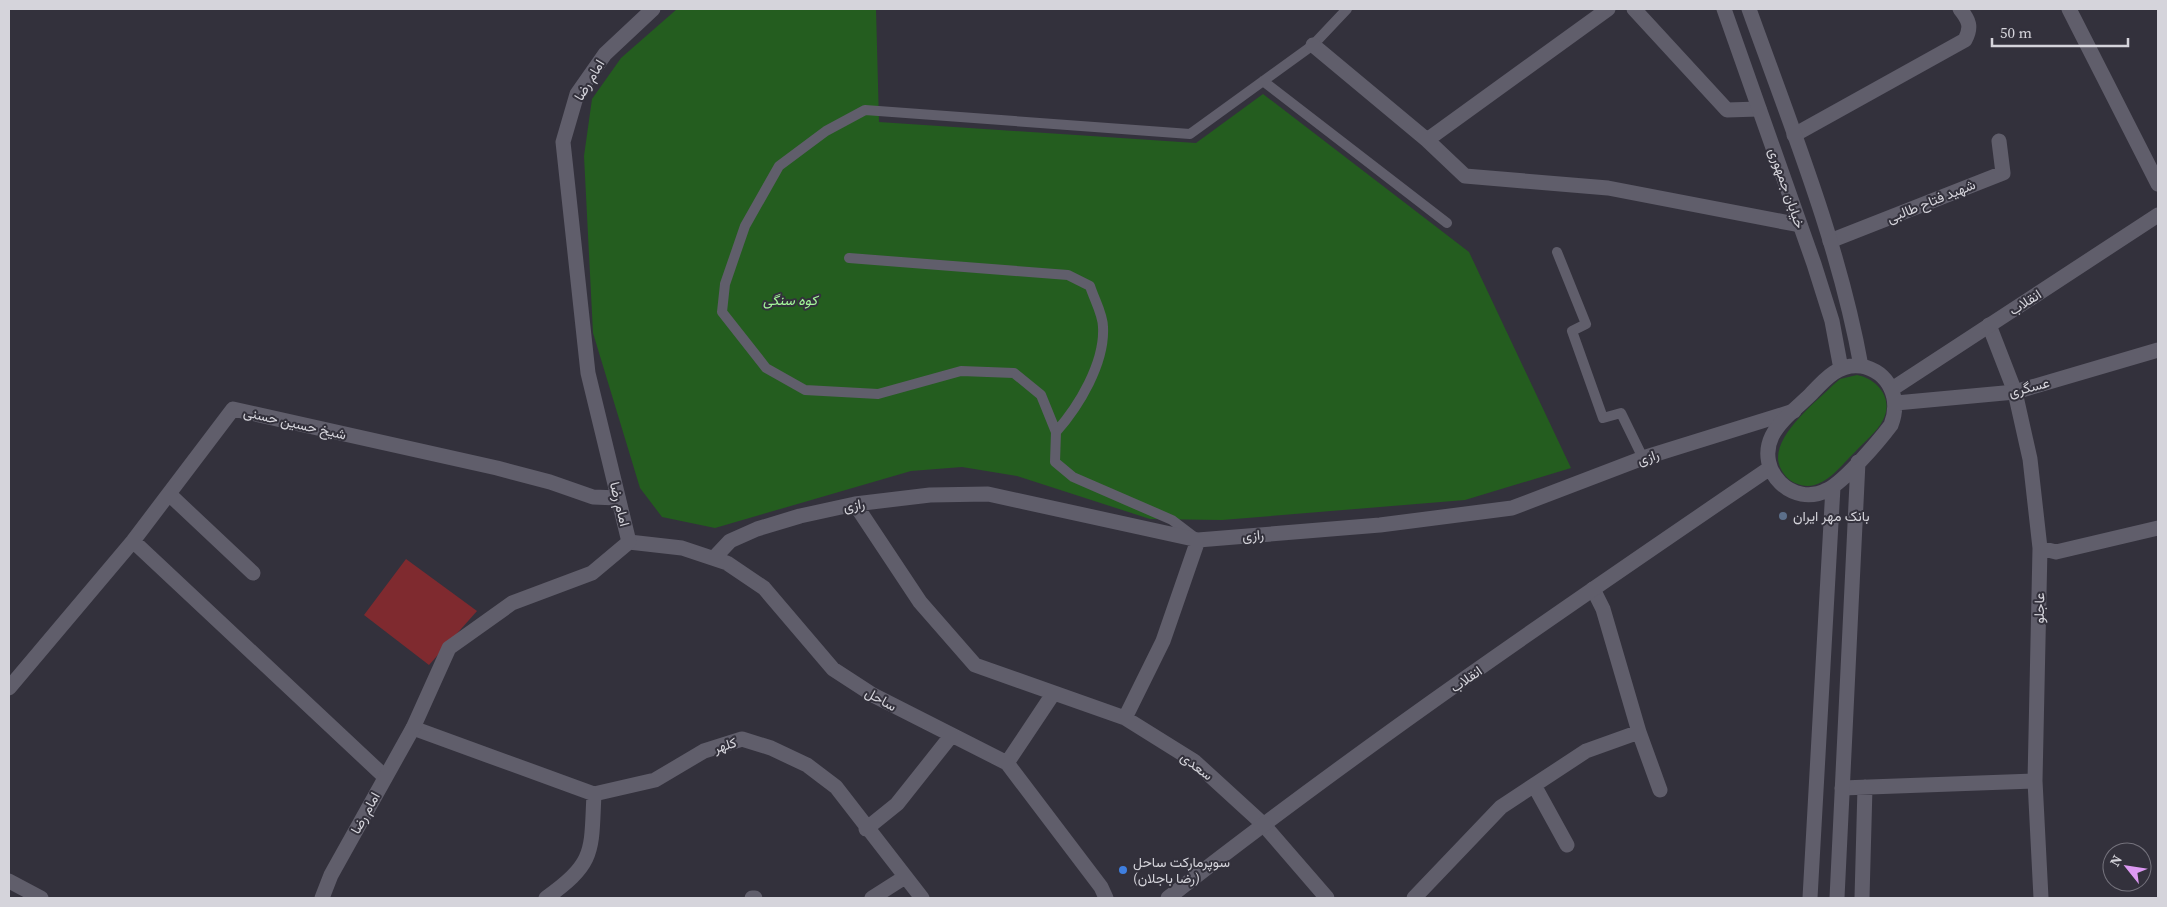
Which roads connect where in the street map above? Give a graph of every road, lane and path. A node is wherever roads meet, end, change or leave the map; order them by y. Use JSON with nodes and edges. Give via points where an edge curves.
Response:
{"nodes":[{"id":1,"x":653,"y":9,"type":"edge"},
{"id":2,"x":1347,"y":9,"type":"edge"},
{"id":3,"x":1608,"y":9,"type":"edge"},
{"id":4,"x":1634,"y":9,"type":"edge"},
{"id":5,"x":1724,"y":9,"type":"edge"},
{"id":6,"x":1749,"y":9,"type":"edge"},
{"id":7,"x":1960,"y":9,"type":"edge"},
{"id":8,"x":2069,"y":9,"type":"edge"},
{"id":9,"x":1313,"y":45,"type":"junction"},
{"id":10,"x":1263,"y":81,"type":"junction"},
{"id":11,"x":1759,"y":109,"type":"junction"},
{"id":12,"x":1794,"y":135,"type":"junction"},
{"id":13,"x":1427,"y":140,"type":"junction"},
{"id":14,"x":1999,"y":141,"type":"dead end"},
{"id":15,"x":2158,"y":184,"type":"edge"},
{"id":16,"x":2158,"y":215,"type":"edge"},
{"id":17,"x":1447,"y":224,"type":"dead end"},
{"id":18,"x":1800,"y":224,"type":"junction"},
{"id":19,"x":1830,"y":241,"type":"junction"},
{"id":20,"x":1557,"y":252,"type":"dead end"},
{"id":21,"x":849,"y":258,"type":"dead end"},
{"id":22,"x":1989,"y":326,"type":"junction"},
{"id":23,"x":2158,"y":350,"type":"edge"},
{"id":24,"x":1861,"y":366,"type":"junction"},
{"id":25,"x":1841,"y":369,"type":"junction"},
{"id":26,"x":2015,"y":392,"type":"junction"},
{"id":27,"x":1894,"y":396,"type":"junction"},
{"id":28,"x":1794,"y":411,"type":"junction"},
{"id":29,"x":1056,"y":432,"type":"junction"},
{"id":30,"x":1643,"y":458,"type":"junction"},
{"id":31,"x":1858,"y":462,"type":"junction"},
{"id":32,"x":1770,"y":468,"type":"junction"},
{"id":33,"x":1833,"y":487,"type":"junction"},
{"id":34,"x":168,"y":494,"type":"junction"},
{"id":35,"x":618,"y":498,"type":"junction"},
{"id":36,"x":855,"y":504,"type":"junction"},
{"id":37,"x":2158,"y":528,"type":"edge"},
{"id":38,"x":1198,"y":540,"type":"junction"},
{"id":39,"x":133,"y":541,"type":"junction"},
{"id":40,"x":629,"y":542,"type":"junction"},
{"id":41,"x":2040,"y":548,"type":"junction"},
{"id":42,"x":714,"y":558,"type":"junction"},
{"id":43,"x":253,"y":573,"type":"dead end"},
{"id":44,"x":1593,"y":589,"type":"junction"},
{"id":45,"x":9,"y":688,"type":"edge"},
{"id":46,"x":1053,"y":694,"type":"junction"},
{"id":47,"x":1124,"y":718,"type":"junction"},
{"id":48,"x":413,"y":728,"type":"junction"},
{"id":49,"x":1639,"y":732,"type":"junction"},
{"id":50,"x":951,"y":736,"type":"junction"},
{"id":51,"x":1007,"y":763,"type":"junction"},
{"id":52,"x":385,"y":777,"type":"junction"},
{"id":53,"x":2035,"y":781,"type":"junction"},
{"id":54,"x":1534,"y":786,"type":"junction"},
{"id":55,"x":1865,"y":787,"type":"junction"},
{"id":56,"x":1842,"y":788,"type":"junction"},
{"id":57,"x":1660,"y":790,"type":"dead end"},
{"id":58,"x":594,"y":794,"type":"junction"},
{"id":59,"x":1263,"y":824,"type":"junction"},
{"id":60,"x":866,"y":829,"type":"junction"},
{"id":61,"x":1567,"y":845,"type":"dead end"},
{"id":62,"x":905,"y":877,"type":"junction"},
{"id":63,"x":9,"y":880,"type":"edge"},
{"id":64,"x":41,"y":898,"type":"edge"},
{"id":65,"x":322,"y":898,"type":"edge"},
{"id":66,"x":546,"y":898,"type":"edge"},
{"id":67,"x":872,"y":898,"type":"edge"},
{"id":68,"x":922,"y":898,"type":"edge"},
{"id":69,"x":1106,"y":898,"type":"edge"},
{"id":70,"x":1168,"y":898,"type":"edge"},
{"id":71,"x":1327,"y":898,"type":"edge"},
{"id":72,"x":1414,"y":898,"type":"edge"},
{"id":73,"x":1810,"y":898,"type":"edge"},
{"id":74,"x":1837,"y":898,"type":"edge"},
{"id":75,"x":1862,"y":898,"type":"edge"},
{"id":76,"x":2041,"y":898,"type":"edge"}],
"edges":[{"from":1,"to":35,"type":"street","name":"امام رضا","via":[[605,54],[577,94],[563,142],[588,373]]},
{"from":2,"to":9,"type":"lane"},
{"from":3,"to":13,"type":"street"},
{"from":4,"to":11,"type":"street","via":[[1728,110]]},
{"from":5,"to":11,"type":"street","name":"خیابان جمهوری"},
{"from":6,"to":12,"type":"street","name":"خیابان جمهوری"},
{"from":7,"to":12,"type":"street","via":[[1969,20],[1970,31],[1965,40]]},
{"from":8,"to":15,"type":"street"},
{"from":9,"to":10,"type":"lane"},
{"from":9,"to":13,"type":"street"},
{"from":10,"to":17,"type":"lane"},
{"from":10,"to":29,"type":"lane","via":[[1190,134],[865,110],[826,130],[779,166],[745,226],[724,284],[722,312],[766,368],[806,390],[878,394],[961,371],[1014,373],[1041,395]]},
{"from":11,"to":18,"type":"street","name":"خیابان جمهوری"},
{"from":12,"to":19,"type":"street","name":"خیابان جمهوری"},
{"from":13,"to":18,"type":"street","via":[[1465,176],[1608,188]]},
{"from":14,"to":19,"type":"street","name":"شهید فتاح طالبی","via":[[2003,172]]},
{"from":16,"to":22,"type":"street","name":"انقلاب"},
{"from":18,"to":25,"type":"street","name":"خیابان جمهوری","via":[[1832,321]]},
{"from":19,"to":24,"type":"street","name":"خیابان جمهوری","via":[[1853,320]]},
{"from":20,"to":30,"type":"lane","via":[[1586,324],[1572,331],[1603,418],[1621,413]]},
{"from":21,"to":29,"type":"lane","via":[[1068,275],[1090,286],[1104,326],[1101,357],[1071,416]]},
{"from":22,"to":26,"type":"street","name":"عاجلو"},
{"from":22,"to":27,"type":"street","name":"انقلاب"},
{"from":23,"to":26,"type":"street","name":"عسگری"},
{"from":24,"to":25,"type":"street"},
{"from":24,"to":27,"type":"street","via":[[1880,373]]},
{"from":25,"to":28,"type":"street","via":[[1827,378]]},
{"from":26,"to":27,"type":"street","name":"عسگری"},
{"from":26,"to":41,"type":"street","name":"عاجلو","via":[[2030,459]]},
{"from":27,"to":31,"type":"street","via":[[1895,415],[1891,425]]},
{"from":28,"to":30,"type":"street","name":"رازی"},
{"from":28,"to":32,"type":"street","via":[[1772,436],[1768,458]]},
{"from":29,"to":38,"type":"lane","via":[[1055,462],[1073,477],[1172,520]]},
{"from":30,"to":38,"type":"street","name":"رازی","via":[[1512,508],[1380,525]]},
{"from":31,"to":33,"type":"street"},
{"from":31,"to":56,"type":"street"},
{"from":32,"to":33,"type":"street","via":[[1776,480],[1794,493],[1806,496]]},
{"from":32,"to":44,"type":"street","name":"انقلاب"},
{"from":33,"to":73,"type":"street"},
{"from":34,"to":35,"type":"street","name":"شیخ حسین حسنی","via":[[233,409],[497,468],[593,498]]},
{"from":34,"to":39,"type":"street","name":"شیخ حسین حسنی"},
{"from":34,"to":43,"type":"street"},
{"from":35,"to":40,"type":"street","name":"امام رضا"},
{"from":36,"to":38,"type":"street","name":"رازی","via":[[930,495],[988,494]]},
{"from":36,"to":42,"type":"street","name":"رازی","via":[[757,529],[730,541]]},
{"from":36,"to":46,"type":"street","name":"سعدی","via":[[920,602],[975,665]]},
{"from":37,"to":41,"type":"street","via":[[2056,552]]},
{"from":38,"to":47,"type":"street","via":[[1163,641]]},
{"from":39,"to":45,"type":"street","name":"شیخ حسین حسنی"},
{"from":39,"to":52,"type":"street"},
{"from":40,"to":42,"type":"street","name":"ساحل","via":[[682,548]]},
{"from":40,"to":48,"type":"street","name":"امام رضا","via":[[592,573],[512,603],[449,648]]},
{"from":41,"to":53,"type":"street","name":"عاجلو"},
{"from":42,"to":50,"type":"street","name":"ساحل","via":[[764,588],[833,669],[873,695]]},
{"from":44,"to":49,"type":"street","via":[[1603,609]]},
{"from":44,"to":59,"type":"street","name":"انقلاب"},
{"from":46,"to":47,"type":"street","name":"سعدی"},
{"from":46,"to":51,"type":"street"},
{"from":47,"to":59,"type":"street","name":"سعدی","via":[[1194,761]]},
{"from":48,"to":52,"type":"street","name":"امام رضا"},
{"from":48,"to":58,"type":"street"},
{"from":49,"to":54,"type":"street","via":[[1586,751]]},
{"from":49,"to":57,"type":"street"},
{"from":50,"to":51,"type":"street","name":"ساحل"},
{"from":50,"to":60,"type":"street","via":[[897,804]]},
{"from":51,"to":69,"type":"street","name":"ساحل"},
{"from":52,"to":65,"type":"street","name":"امام رضا","via":[[331,875]]},
{"from":53,"to":55,"type":"street"},
{"from":53,"to":76,"type":"street","name":"عاجلو"},
{"from":54,"to":61,"type":"street"},
{"from":54,"to":72,"type":"street","via":[[1501,807]]},
{"from":55,"to":56,"type":"street"},
{"from":55,"to":75,"type":"street"},
{"from":56,"to":74,"type":"street"},
{"from":58,"to":60,"type":"street","name":"کلهر","via":[[655,780],[704,751],[742,739],[807,765],[836,787]]},
{"from":58,"to":66,"type":"street","via":[[592,838],[587,861],[572,880]]},
{"from":59,"to":70,"type":"street","name":"انقلاب"},
{"from":59,"to":71,"type":"street","name":"سعدی"},
{"from":60,"to":62,"type":"street","name":"کلهر"},
{"from":62,"to":67,"type":"street"},
{"from":62,"to":68,"type":"street","name":"کلهر"},
{"from":63,"to":64,"type":"street"}]}
